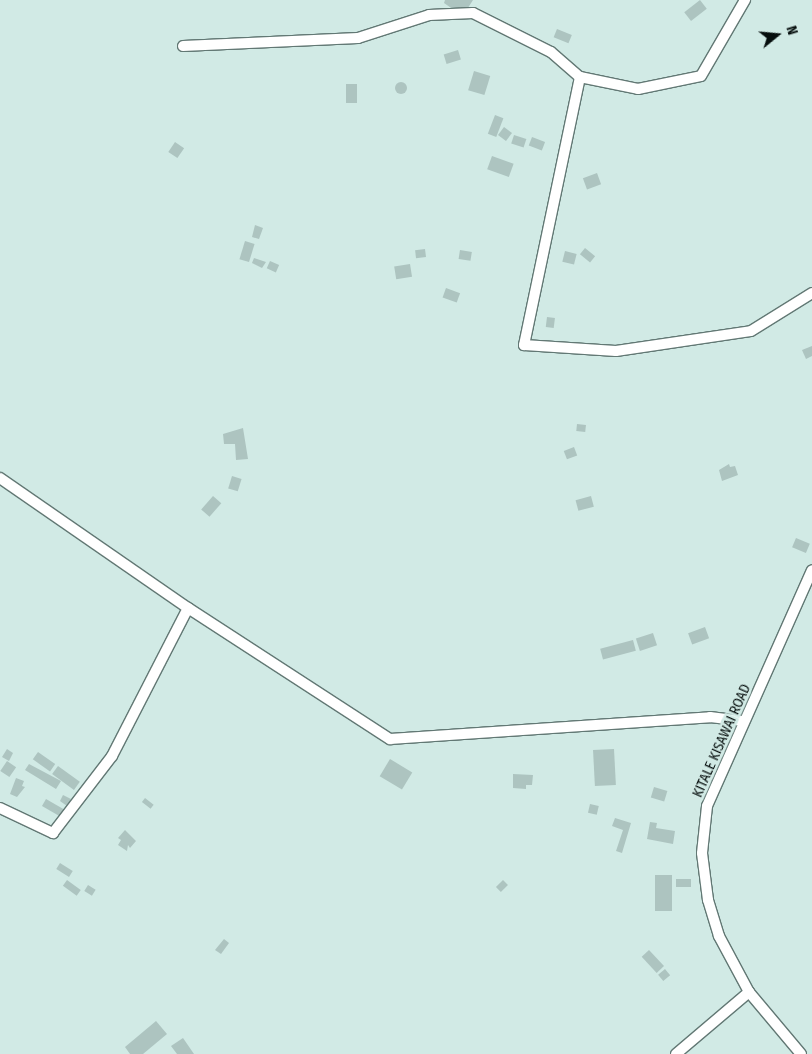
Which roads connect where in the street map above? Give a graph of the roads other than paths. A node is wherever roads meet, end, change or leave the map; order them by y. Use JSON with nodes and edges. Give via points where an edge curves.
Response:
{"nodes":[{"id":1,"x":746,"y":0,"type":"edge"},
{"id":2,"x":183,"y":46,"type":"dead end"},
{"id":3,"x":580,"y":77,"type":"junction"},
{"id":4,"x":812,"y":293,"type":"edge"},
{"id":5,"x":0,"y":478,"type":"edge"},
{"id":6,"x":812,"y":570,"type":"edge"},
{"id":7,"x":188,"y":608,"type":"junction"},
{"id":8,"x":744,"y":721,"type":"junction"},
{"id":9,"x":0,"y":808,"type":"edge"},
{"id":10,"x":749,"y":992,"type":"junction"},
{"id":11,"x":676,"y":1054,"type":"edge"},
{"id":12,"x":801,"y":1054,"type":"edge"}],
"edges":[{"from":1,"to":3,"type":"street","via":[[701,76],[638,89]]},
{"from":2,"to":3,"type":"street","via":[[358,38],[429,14],[473,13],[551,52]]},
{"from":3,"to":4,"type":"street","via":[[524,345],[616,351],[751,331]]},
{"from":5,"to":7,"type":"street"},
{"from":6,"to":8,"type":"street","name":"KITALE KISAWAI ROAD"},
{"from":7,"to":8,"type":"street","via":[[390,739],[710,718]]},
{"from":7,"to":9,"type":"street","via":[[112,756],[53,833]]},
{"from":8,"to":10,"type":"street","name":"KITALE KISAWAI ROAD","via":[[708,806],[702,853],[708,900],[719,936]]},
{"from":10,"to":11,"type":"street"},
{"from":10,"to":12,"type":"street","name":"KITALE KISAWAI ROAD"}]}
